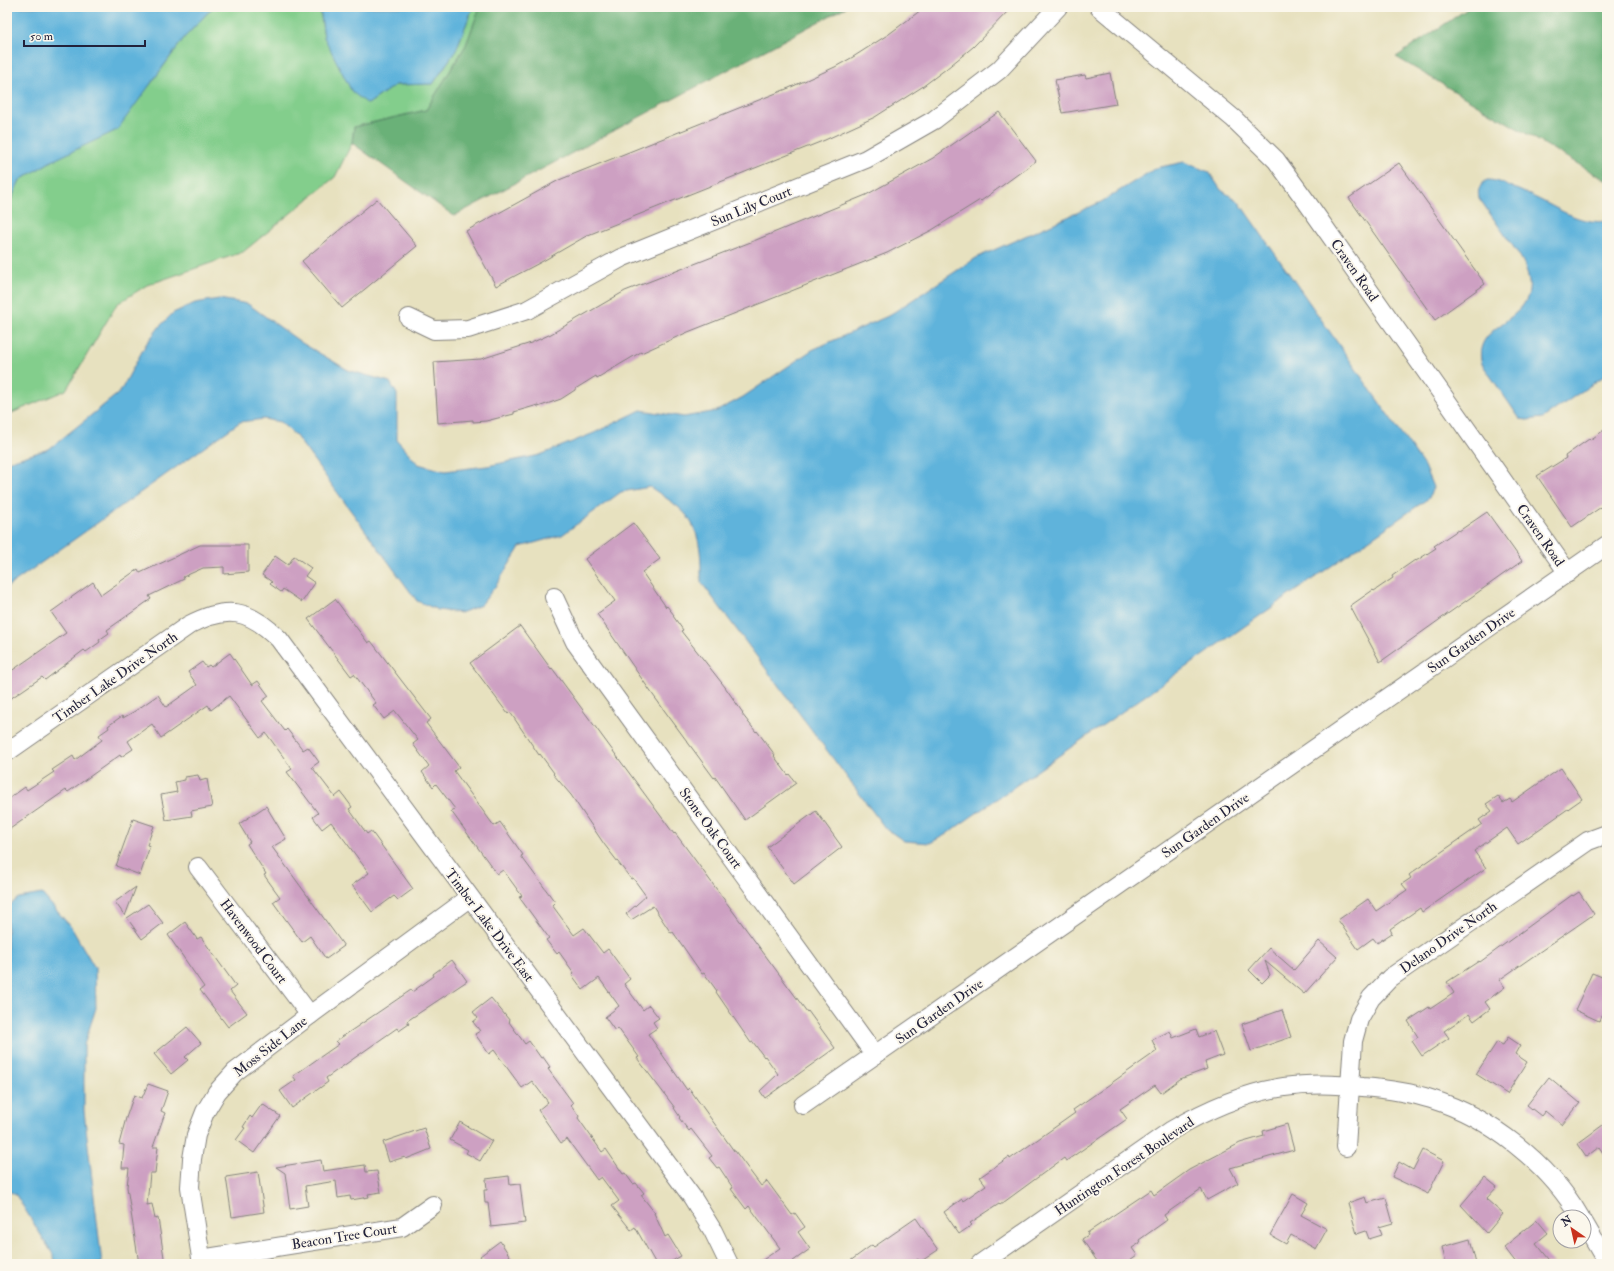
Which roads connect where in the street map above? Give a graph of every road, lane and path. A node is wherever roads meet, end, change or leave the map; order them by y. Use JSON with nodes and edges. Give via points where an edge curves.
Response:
{"nodes":[{"id":1,"x":1058,"y":7,"type":"edge"},
{"id":2,"x":1099,"y":7,"type":"edge"},
{"id":3,"x":409,"y":318,"type":"dead end"},
{"id":4,"x":1607,"y":545,"type":"edge"},
{"id":5,"x":1568,"y":573,"type":"junction"},
{"id":6,"x":554,"y":597,"type":"dead end"},
{"id":7,"x":228,"y":612,"type":"joint"},
{"id":8,"x":7,"y":752,"type":"edge"},
{"id":9,"x":1607,"y":834,"type":"edge"},
{"id":10,"x":198,"y":867,"type":"dead end"},
{"id":11,"x":469,"y":898,"type":"junction"},
{"id":12,"x":310,"y":1015,"type":"junction"},
{"id":13,"x":875,"y":1055,"type":"junction"},
{"id":14,"x":1349,"y":1085,"type":"junction"},
{"id":15,"x":803,"y":1105,"type":"dead end"},
{"id":16,"x":1346,"y":1148,"type":"dead end"},
{"id":17,"x":433,"y":1206,"type":"dead end"},
{"id":18,"x":1574,"y":1209,"type":"edge"},
{"id":19,"x":1592,"y":1237,"type":"edge"},
{"id":20,"x":202,"y":1262,"type":"edge"},
{"id":21,"x":729,"y":1264,"type":"edge"},
{"id":22,"x":980,"y":1264,"type":"edge"},
{"id":23,"x":1605,"y":1264,"type":"edge"}],
"edges":[{"from":1,"to":3,"type":"street","name":"Sun Lily Court","via":[[999,70],[934,120],[866,159],[621,258],[527,310],[468,329],[434,330]]},
{"from":2,"to":5,"type":"street","name":"Craven Road","via":[[1234,119],[1276,160]]},
{"from":4,"to":5,"type":"street","name":"Sun Garden Drive"},
{"from":5,"to":13,"type":"street","name":"Sun Garden Drive"},
{"from":6,"to":13,"type":"street","name":"Stone Oak Court","via":[[575,642]]},
{"from":7,"to":8,"type":"street","name":"Timber Lake Drive North","via":[[211,615],[189,626]]},
{"from":7,"to":11,"type":"street","name":"Timber Lake Drive East","via":[[254,619],[279,639]]},
{"from":9,"to":14,"type":"street","name":"Delano Drive North","via":[[1588,841],[1390,978],[1371,998],[1360,1019],[1353,1041]]},
{"from":10,"to":12,"type":"street","name":"Havenwood Court"},
{"from":11,"to":12,"type":"street","name":"Moss Side Lane"},
{"from":11,"to":21,"type":"street","name":"Timber Lake Drive East","via":[[692,1197]]},
{"from":12,"to":20,"type":"street","name":"Moss Side Lane","via":[[235,1072],[205,1112],[195,1141],[190,1187]]},
{"from":13,"to":15,"type":"street","name":"Sun Garden Drive"},
{"from":14,"to":16,"type":"street","name":"Delano Drive North"},
{"from":14,"to":18,"type":"street","name":"Huntington Forest Boulevard","via":[[1401,1091],[1432,1099],[1486,1124],[1529,1156],[1555,1183]]},
{"from":14,"to":22,"type":"street","name":"Huntington Forest Boulevard","via":[[1284,1087],[1217,1106],[1172,1130]]},
{"from":17,"to":20,"type":"street","name":"Beacon Tree Court","via":[[402,1227]]},
{"from":19,"to":23,"type":"street"}]}
